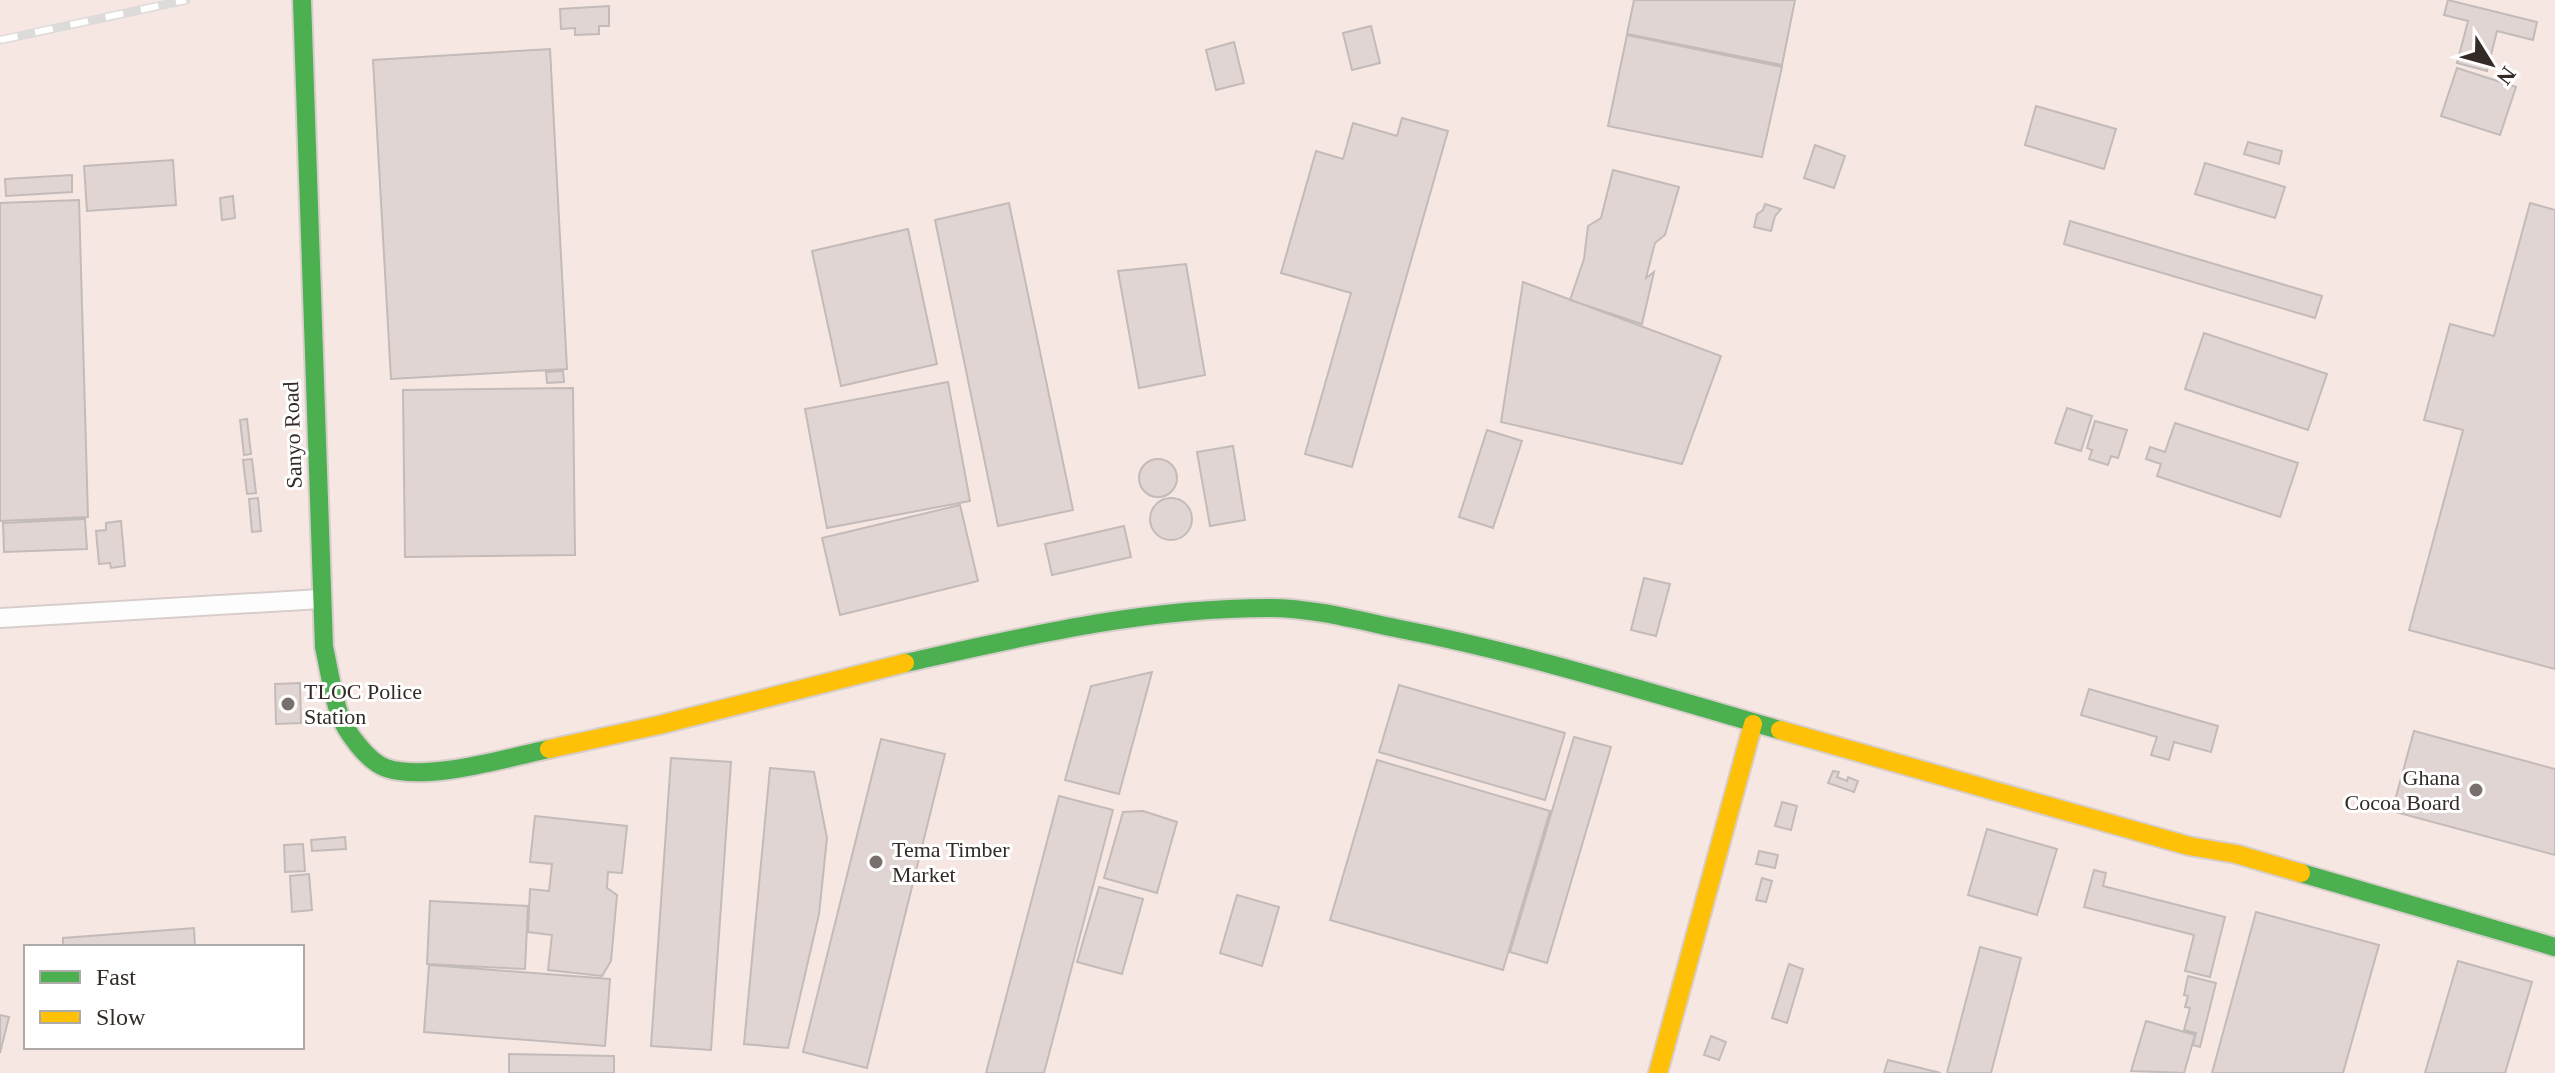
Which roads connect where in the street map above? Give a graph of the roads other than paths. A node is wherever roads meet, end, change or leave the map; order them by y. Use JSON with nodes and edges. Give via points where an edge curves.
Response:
{"nodes":[{"id":1,"x":302,"y":0,"type":"edge"},
{"id":2,"x":321,"y":599,"type":"junction"},
{"id":3,"x":0,"y":618,"type":"edge"},
{"id":4,"x":1753,"y":724,"type":"junction"},
{"id":5,"x":2555,"y":947,"type":"edge"},
{"id":6,"x":1658,"y":1073,"type":"edge"}],
"edges":[{"from":1,"to":2,"type":"street","name":"Sanyo Road"},
{"from":2,"to":3,"type":"street"},
{"from":2,"to":4,"type":"street","name":"Sanyo Road","via":[[324,647],[339,715],[356,744],[382,767],[407,773],[464,767],[659,725],[871,670],[1085,624],[1176,611],[1259,608],[1323,613],[1482,645]]},
{"from":4,"to":5,"type":"street","name":"Sanyo Road","via":[[2189,846],[2236,854]]},
{"from":4,"to":6,"type":"street"}]}
